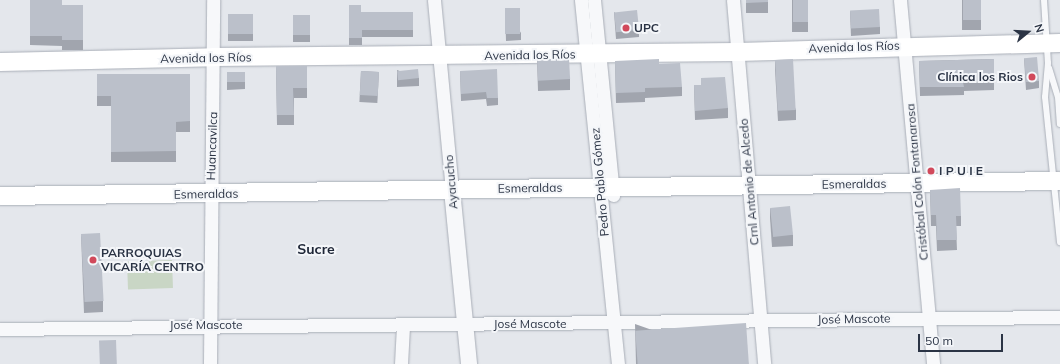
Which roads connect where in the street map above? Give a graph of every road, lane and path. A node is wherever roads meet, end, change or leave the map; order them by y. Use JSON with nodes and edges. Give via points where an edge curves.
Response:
{"nodes":[{"id":1,"x":213,"y":0,"type":"edge"},
{"id":2,"x":434,"y":0,"type":"edge"},
{"id":3,"x":581,"y":0,"type":"edge"},
{"id":4,"x":594,"y":0,"type":"edge"},
{"id":5,"x":733,"y":0,"type":"edge"},
{"id":6,"x":900,"y":0,"type":"edge"},
{"id":7,"x":1044,"y":0,"type":"edge"},
{"id":8,"x":906,"y":50,"type":"junction"},
{"id":9,"x":1052,"y":50,"type":"edge"},
{"id":10,"x":739,"y":56,"type":"junction"},
{"id":11,"x":595,"y":59,"type":"junction"},
{"id":12,"x":440,"y":61,"type":"junction"},
{"id":13,"x":0,"y":62,"type":"edge"},
{"id":14,"x":214,"y":62,"type":"junction"},
{"id":15,"x":0,"y":69,"type":"edge"},
{"id":16,"x":1060,"y":124,"type":"edge"},
{"id":17,"x":1057,"y":186,"type":"edge"},
{"id":18,"x":917,"y":188,"type":"junction"},
{"id":19,"x":750,"y":190,"type":"junction"},
{"id":20,"x":606,"y":192,"type":"junction"},
{"id":21,"x":452,"y":194,"type":"junction"},
{"id":22,"x":0,"y":196,"type":"edge"},
{"id":23,"x":210,"y":198,"type":"junction"},
{"id":24,"x":0,"y":204,"type":"edge"},
{"id":25,"x":1060,"y":242,"type":"edge"},
{"id":26,"x":1060,"y":317,"type":"edge"},
{"id":27,"x":929,"y":318,"type":"junction"},
{"id":28,"x":760,"y":320,"type":"junction"},
{"id":29,"x":613,"y":323,"type":"junction"},
{"id":30,"x":465,"y":324,"type":"junction"},
{"id":31,"x":210,"y":325,"type":"junction"},
{"id":32,"x":403,"y":325,"type":"junction"},
{"id":33,"x":0,"y":329,"type":"edge"},
{"id":34,"x":210,"y":364,"type":"edge"},
{"id":35,"x":401,"y":364,"type":"edge"},
{"id":36,"x":469,"y":364,"type":"edge"},
{"id":37,"x":618,"y":364,"type":"edge"},
{"id":38,"x":764,"y":364,"type":"edge"},
{"id":39,"x":932,"y":364,"type":"edge"}],
"edges":[{"from":1,"to":14,"type":"street","name":"Huancavilca"},
{"from":2,"to":12,"type":"street","name":"Ayacucho"},
{"from":3,"to":11,"type":"street","name":"Pedro Pablo Gómez"},
{"from":4,"to":11,"type":"street","name":"Pedro Pablo Gómez"},
{"from":5,"to":10,"type":"street","name":"Crnl Antonio de Alcedo"},
{"from":6,"to":8,"type":"street","name":"Cristóbal Colón Fontanarosa"},
{"from":7,"to":9,"type":"lane"},
{"from":8,"to":9,"type":"main road","name":"Avenida los Ríos"},
{"from":8,"to":10,"type":"main road","name":"Avenida los Ríos"},
{"from":8,"to":18,"type":"street","name":"Cristóbal Colón Fontanarosa"},
{"from":9,"to":16,"type":"lane"},
{"from":9,"to":17,"type":"lane","via":[[1045,97]]},
{"from":10,"to":11,"type":"main road","name":"Avenida los Ríos"},
{"from":10,"to":19,"type":"street","name":"Crnl Antonio de Alcedo"},
{"from":11,"to":12,"type":"main road","name":"Avenida los Ríos"},
{"from":11,"to":20,"type":"street","name":"Pedro Pablo Gómez"},
{"from":12,"to":14,"type":"main road","name":"Avenida los Ríos"},
{"from":12,"to":21,"type":"street","name":"Ayacucho"},
{"from":13,"to":14,"type":"main road","name":"Avenida los Ríos"},
{"from":14,"to":15,"type":"main road","name":"Avenida los Ríos"},
{"from":14,"to":23,"type":"street","name":"Huancavilca"},
{"from":17,"to":18,"type":"main road","name":"Esmeraldas"},
{"from":17,"to":25,"type":"lane"},
{"from":18,"to":19,"type":"main road","name":"Esmeraldas"},
{"from":18,"to":27,"type":"street","name":"Cristóbal Colón Fontanarosa"},
{"from":19,"to":20,"type":"main road","name":"Esmeraldas"},
{"from":19,"to":28,"type":"street","name":"Crnl Antonio de Alcedo"},
{"from":20,"to":21,"type":"main road","name":"Esmeraldas"},
{"from":20,"to":29,"type":"street","name":"Pedro Pablo Gómez"},
{"from":21,"to":23,"type":"main road","name":"Esmeraldas"},
{"from":21,"to":30,"type":"street","name":"Ayacucho"},
{"from":22,"to":23,"type":"main road","name":"Esmeraldas"},
{"from":23,"to":24,"type":"main road","name":"Esmeraldas"},
{"from":23,"to":31,"type":"street","name":"Huancavilca"},
{"from":26,"to":27,"type":"street","name":"José Mascote"},
{"from":27,"to":28,"type":"street","name":"José Mascote"},
{"from":27,"to":39,"type":"street","name":"Cristóbal Colón Fontanarosa"},
{"from":28,"to":29,"type":"street","name":"José Mascote"},
{"from":28,"to":38,"type":"street","name":"Crnl Antonio de Alcedo"},
{"from":29,"to":30,"type":"street","name":"José Mascote"},
{"from":29,"to":37,"type":"street","name":"Pedro Pablo Gómez"},
{"from":30,"to":32,"type":"street","name":"José Mascote"},
{"from":30,"to":36,"type":"street","name":"Ayacucho"},
{"from":31,"to":32,"type":"street","name":"José Mascote"},
{"from":31,"to":33,"type":"street","name":"José Mascote"},
{"from":31,"to":34,"type":"street","name":"Huancavilca"},
{"from":32,"to":35,"type":"street"}]}
